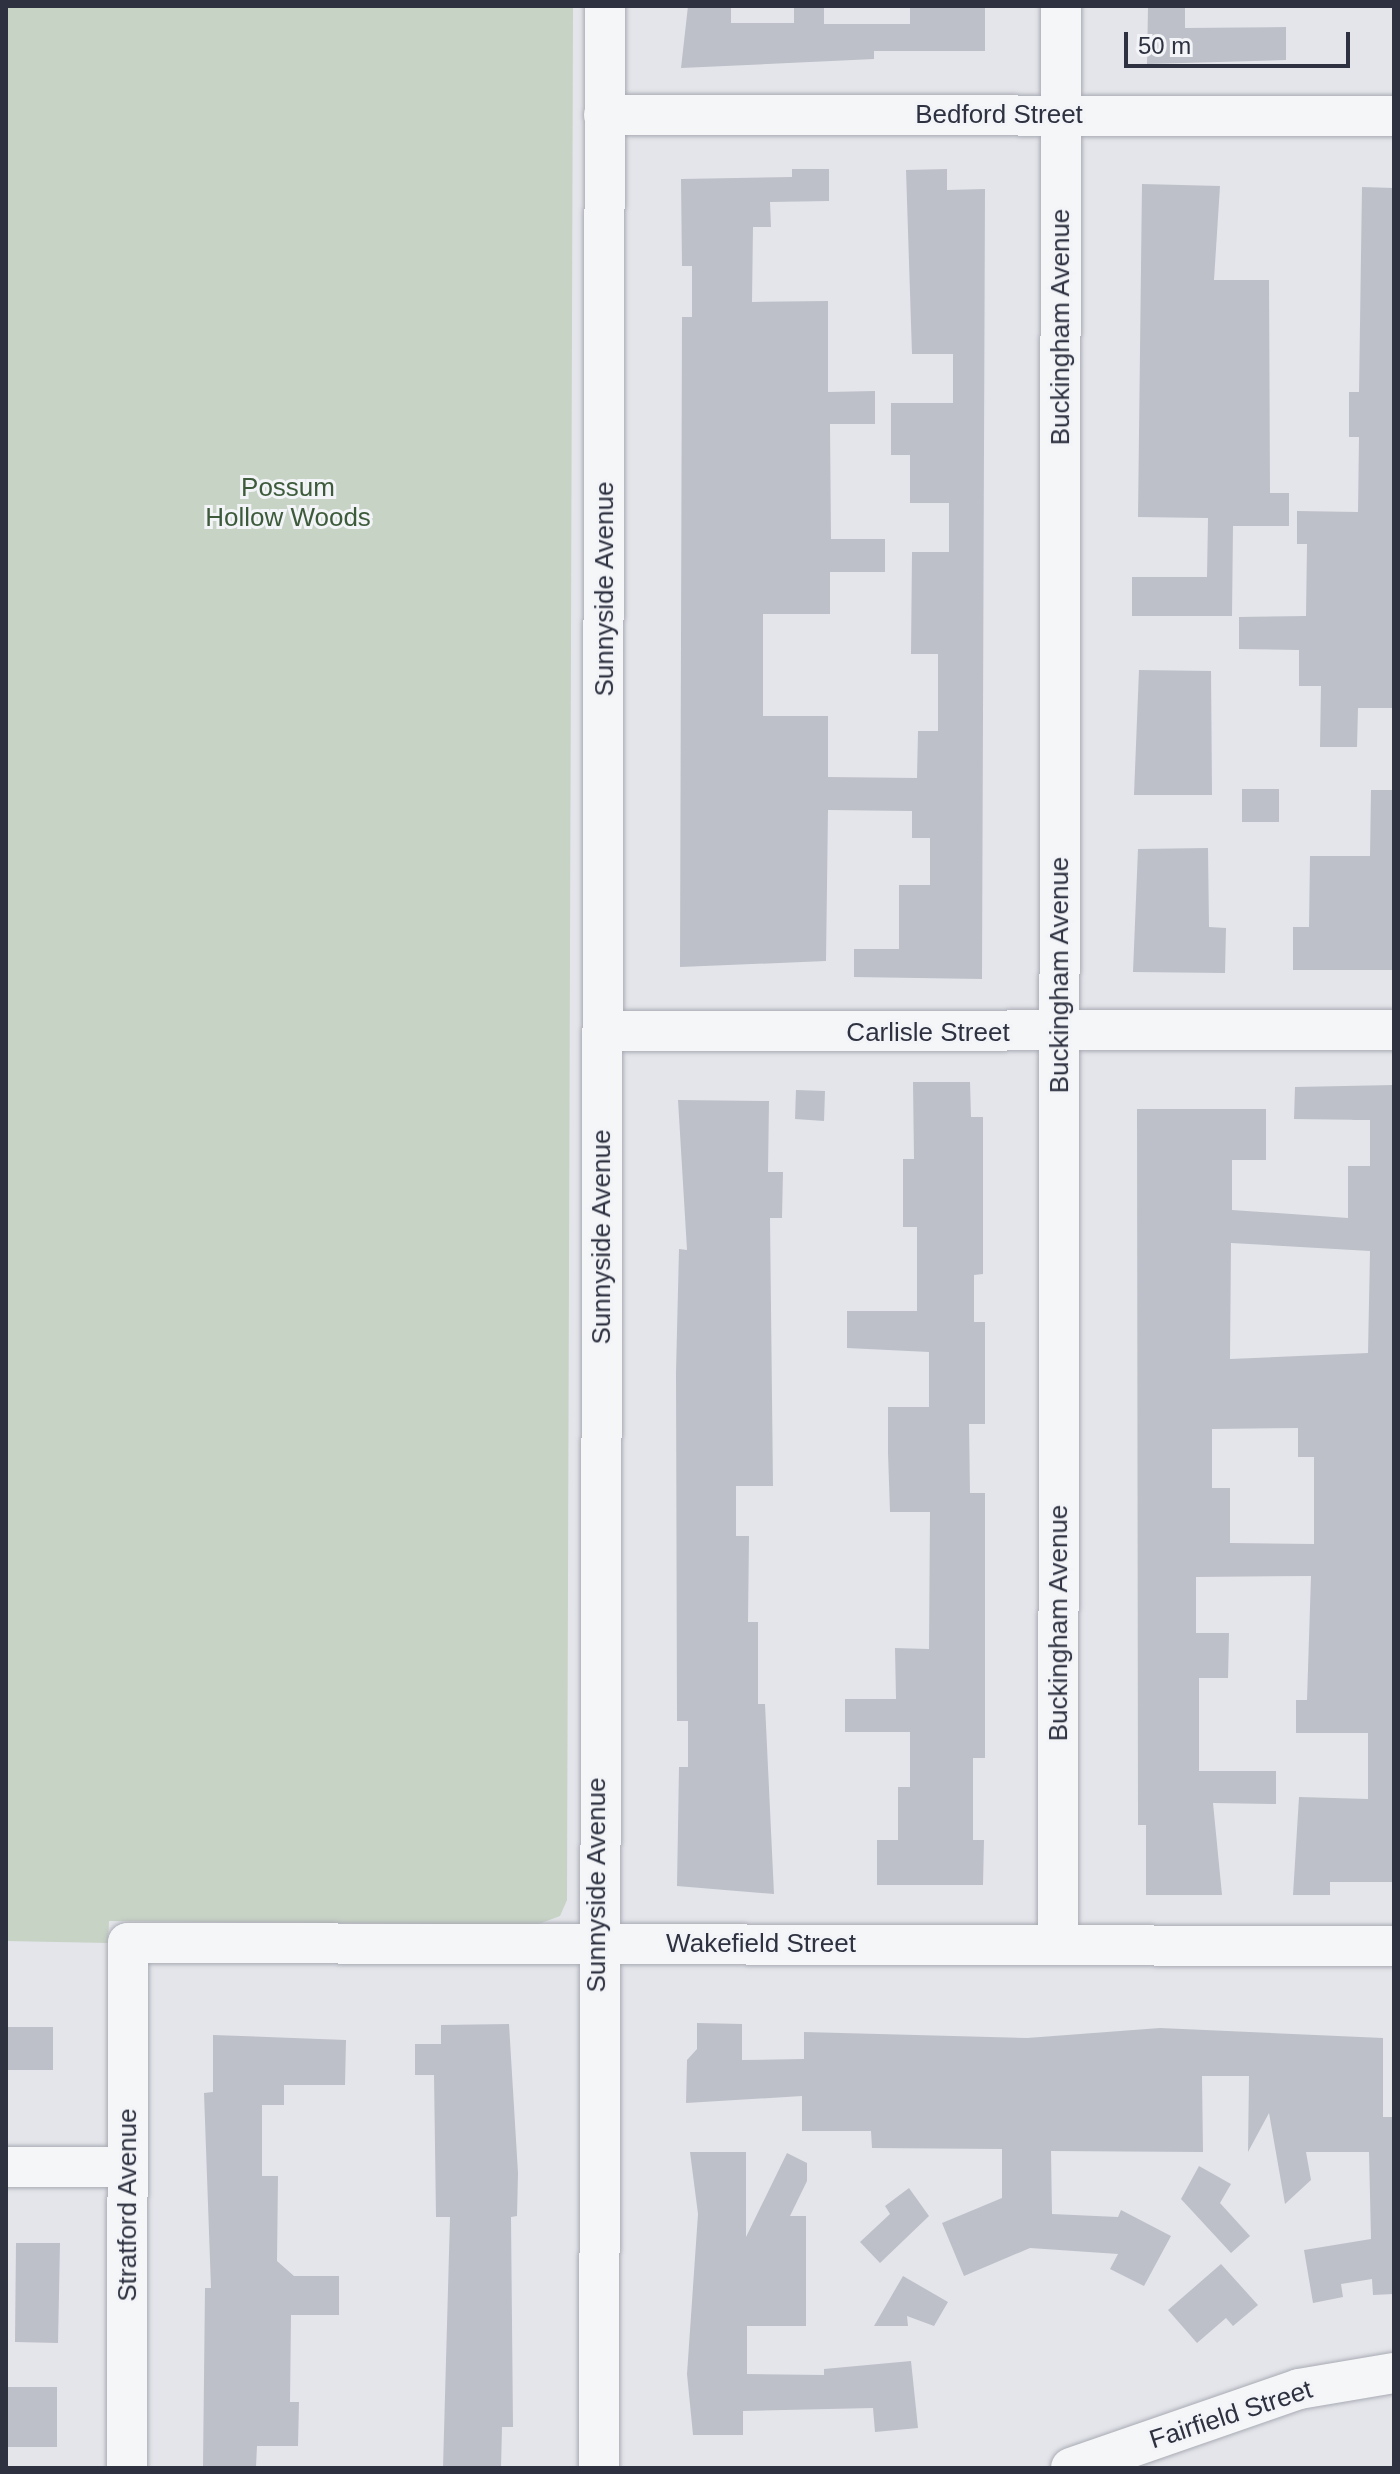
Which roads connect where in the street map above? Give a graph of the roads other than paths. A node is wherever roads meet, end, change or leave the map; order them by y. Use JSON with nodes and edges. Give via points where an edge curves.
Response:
{"nodes":[{"id":1,"x":605,"y":6,"type":"edge"},
{"id":2,"x":1061,"y":6,"type":"edge"},
{"id":3,"x":604,"y":115,"type":"junction"},
{"id":4,"x":1061,"y":115,"type":"junction"},
{"id":5,"x":1394,"y":116,"type":"edge"},
{"id":6,"x":1394,"y":1030,"type":"edge"},
{"id":7,"x":605,"y":1031,"type":"junction"},
{"id":8,"x":1061,"y":1033,"type":"junction"},
{"id":9,"x":128,"y":1943,"type":"joint"},
{"id":10,"x":596,"y":1944,"type":"junction"},
{"id":11,"x":1058,"y":1944,"type":"junction"},
{"id":12,"x":1394,"y":1946,"type":"edge"},
{"id":13,"x":6,"y":2167,"type":"edge"},
{"id":14,"x":128,"y":2167,"type":"junction"},
{"id":15,"x":1394,"y":2373,"type":"edge"},
{"id":16,"x":127,"y":2468,"type":"edge"},
{"id":17,"x":599,"y":2468,"type":"edge"},
{"id":18,"x":1071,"y":2468,"type":"edge"}],
"edges":[{"from":1,"to":3,"type":"street","name":"Sunnyside Avenue"},
{"from":2,"to":4,"type":"street","name":"Buckingham Avenue"},
{"from":3,"to":4,"type":"street","name":"Bedford Street"},
{"from":3,"to":7,"type":"street","name":"Sunnyside Avenue"},
{"from":4,"to":5,"type":"street","name":"Bedford Street"},
{"from":4,"to":8,"type":"street","name":"Buckingham Avenue"},
{"from":6,"to":8,"type":"street","name":"Carlisle Street"},
{"from":7,"to":8,"type":"street","name":"Carlisle Street"},
{"from":7,"to":10,"type":"street","name":"Sunnyside Avenue"},
{"from":8,"to":11,"type":"street","name":"Buckingham Avenue"},
{"from":9,"to":10,"type":"street","name":"Wakefield Street"},
{"from":9,"to":14,"type":"street","name":"Stratford Avenue"},
{"from":10,"to":11,"type":"street","name":"Wakefield Street"},
{"from":10,"to":17,"type":"street","name":"Sunnyside Avenue"},
{"from":11,"to":12,"type":"street","name":"Wakefield Street"},
{"from":13,"to":14,"type":"street"},
{"from":14,"to":16,"type":"street","name":"Stratford Avenue"},
{"from":15,"to":18,"type":"street","name":"Fairfield Street","via":[[1299,2389]]}]}
